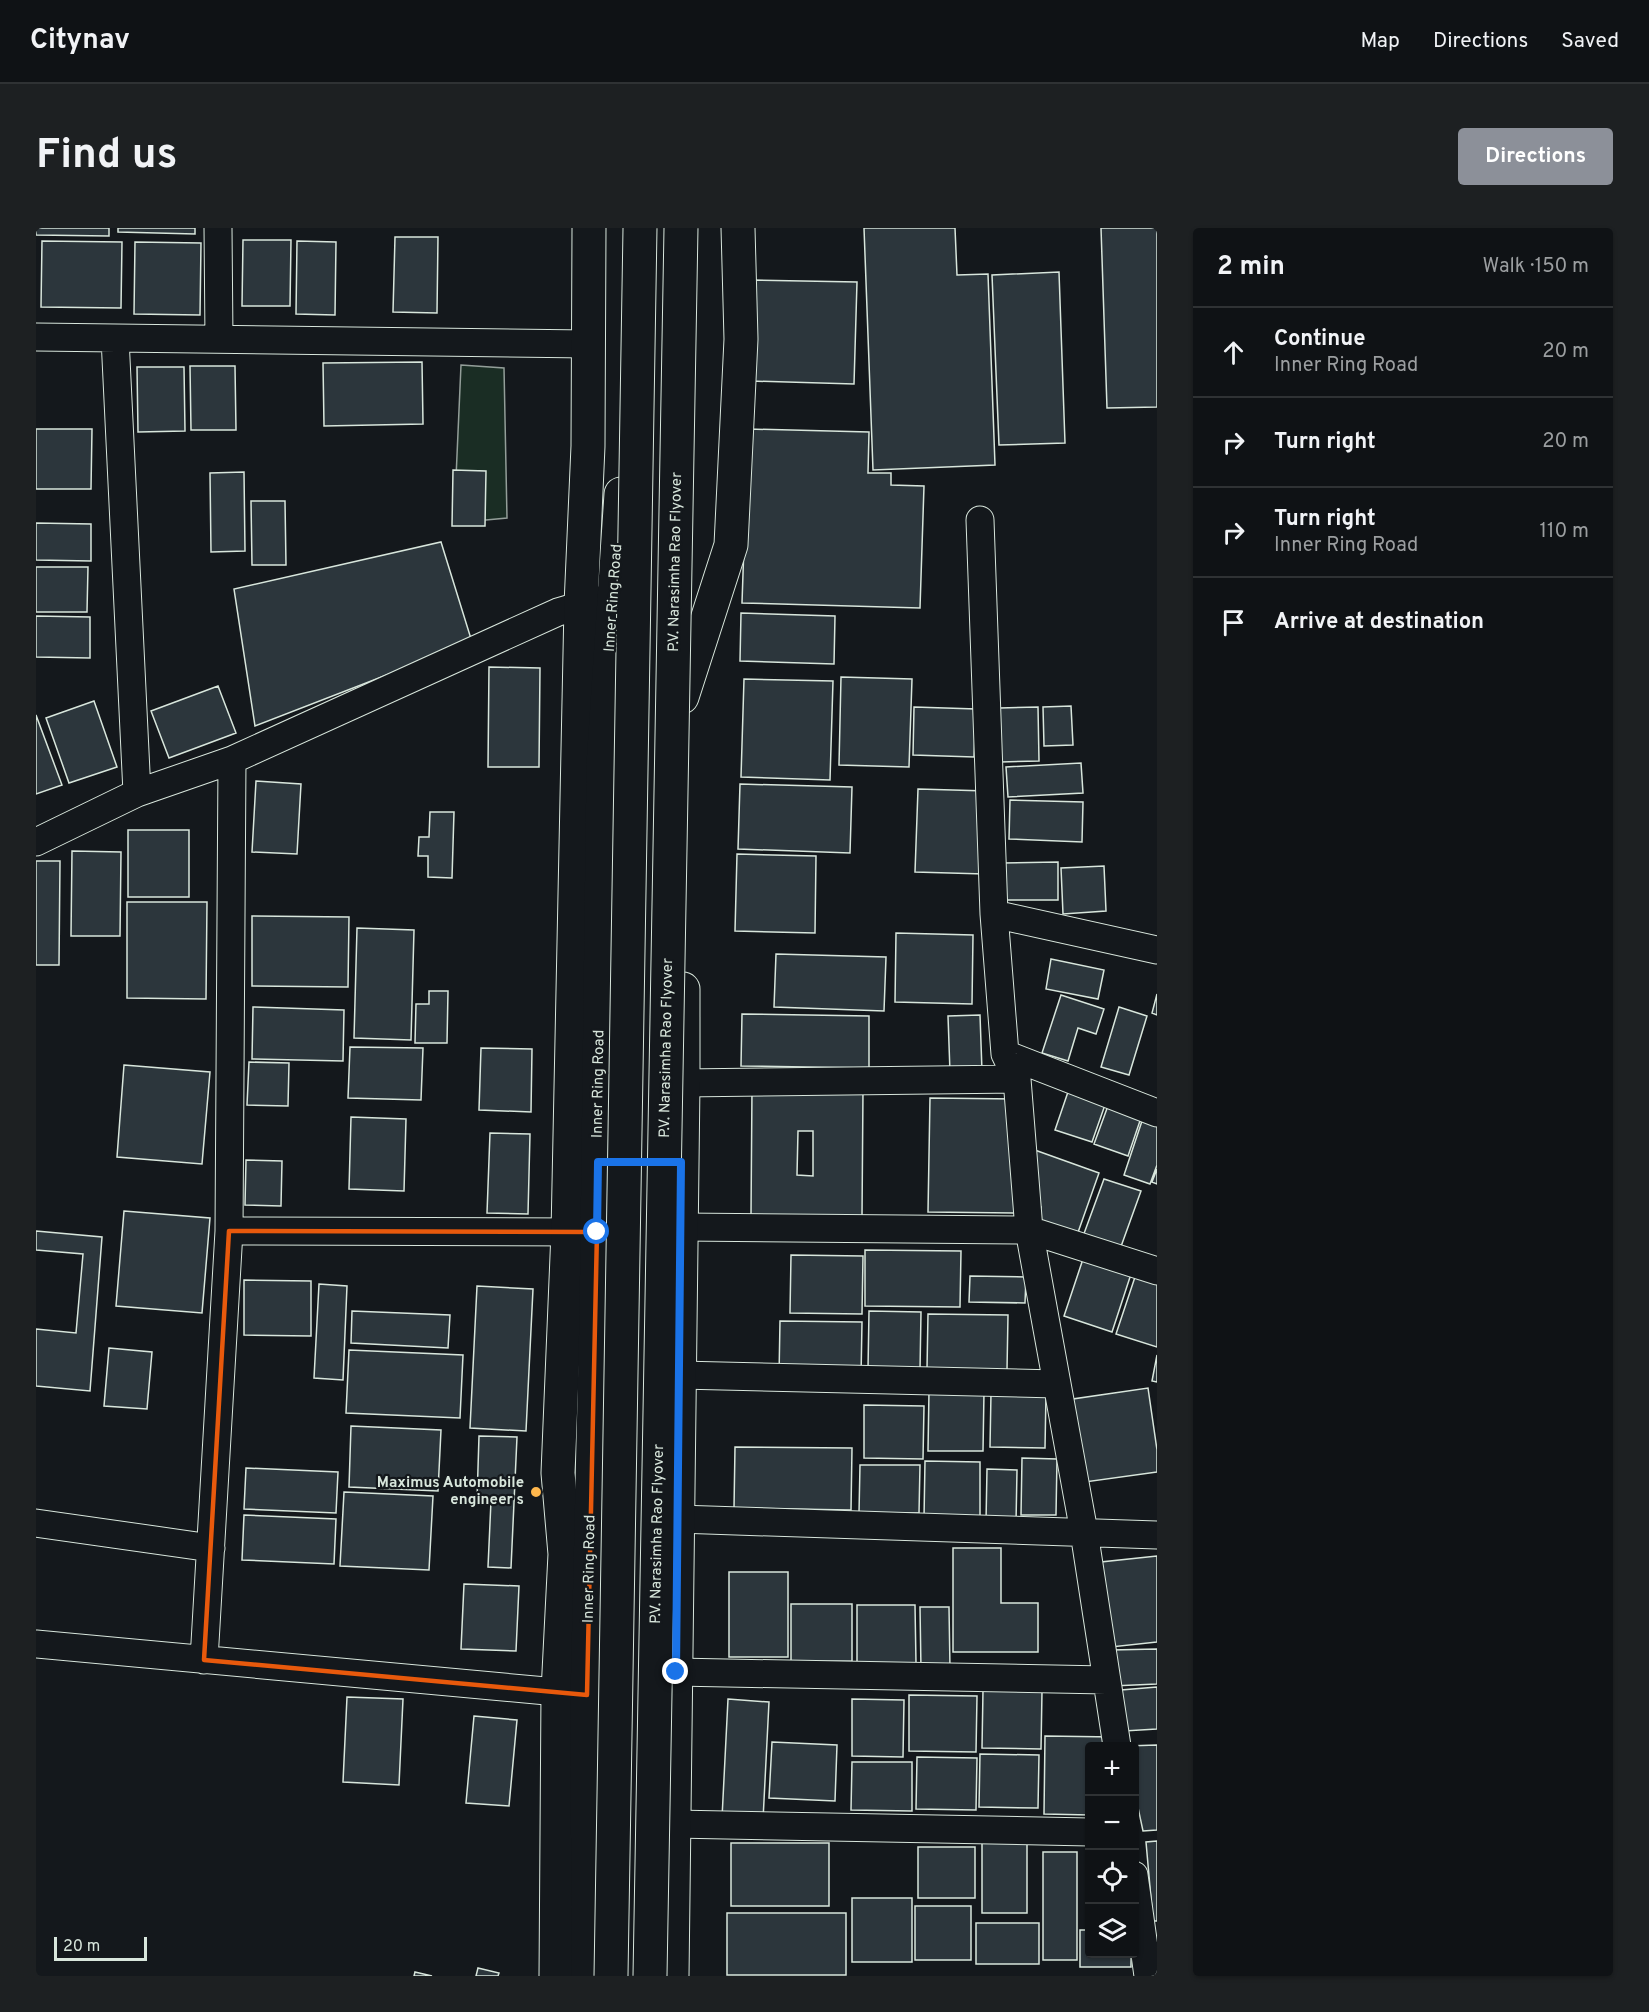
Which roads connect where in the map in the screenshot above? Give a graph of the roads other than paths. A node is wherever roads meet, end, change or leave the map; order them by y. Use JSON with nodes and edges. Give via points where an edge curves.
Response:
{"nodes":[{"id":1,"x":218,"y":228,"type":"edge"},
{"id":2,"x":589,"y":228,"type":"edge"},
{"id":3,"x":631,"y":228,"type":"edge"},
{"id":4,"x":640,"y":228,"type":"edge"},
{"id":5,"x":681,"y":228,"type":"edge"},
{"id":6,"x":689,"y":228,"type":"edge"},
{"id":7,"x":738,"y":228,"type":"edge"},
{"id":8,"x":36,"y":337,"type":"edge"},
{"id":9,"x":115,"y":338,"type":"junction"},
{"id":10,"x":219,"y":339,"type":"junction"},
{"id":11,"x":588,"y":344,"type":"junction"},
{"id":12,"x":637,"y":424,"type":"junction"},
{"id":13,"x":678,"y":424,"type":"junction"},
{"id":14,"x":980,"y":520,"type":"dead end"},
{"id":15,"x":614,"y":595,"type":"junction"},
{"id":16,"x":582,"y":605,"type":"junction"},
{"id":17,"x":681,"y":697,"type":"junction"},
{"id":18,"x":232,"y":760,"type":"junction"},
{"id":19,"x":137,"y":794,"type":"junction"},
{"id":20,"x":36,"y":842,"type":"edge"},
{"id":21,"x":994,"y":914,"type":"junction"},
{"id":22,"x":1157,"y":950,"type":"edge"},
{"id":23,"x":1005,"y":1054,"type":"junction"},
{"id":24,"x":1017,"y":1079,"type":"junction"},
{"id":25,"x":684,"y":1083,"type":"junction"},
{"id":26,"x":1157,"y":1113,"type":"edge"},
{"id":27,"x":598,"y":1162,"type":"junction"},
{"id":28,"x":681,"y":1162,"type":"junction"},
{"id":29,"x":681,"y":1227,"type":"junction"},
{"id":30,"x":1029,"y":1230,"type":"junction"},
{"id":31,"x":229,"y":1231,"type":"junction"},
{"id":32,"x":582,"y":1232,"type":"junction"},
{"id":33,"x":1157,"y":1271,"type":"edge"},
{"id":34,"x":680,"y":1375,"type":"junction"},
{"id":35,"x":1057,"y":1384,"type":"junction"},
{"id":36,"x":678,"y":1519,"type":"junction"},
{"id":37,"x":36,"y":1523,"type":"edge"},
{"id":38,"x":1084,"y":1532,"type":"junction"},
{"id":39,"x":1157,"y":1534,"type":"edge"},
{"id":40,"x":211,"y":1548,"type":"junction"},
{"id":41,"x":36,"y":1644,"type":"edge"},
{"id":42,"x":204,"y":1660,"type":"junction"},
{"id":43,"x":676,"y":1672,"type":"junction"},
{"id":44,"x":1106,"y":1680,"type":"junction"},
{"id":45,"x":573,"y":1693,"type":"junction"},
{"id":46,"x":1116,"y":1742,"type":"edge"},
{"id":47,"x":674,"y":1824,"type":"junction"},
{"id":48,"x":1085,"y":1832,"type":"edge"},
{"id":49,"x":1138,"y":1904,"type":"edge"},
{"id":50,"x":556,"y":1976,"type":"edge"},
{"id":51,"x":588,"y":1976,"type":"edge"},
{"id":52,"x":611,"y":1976,"type":"edge"},
{"id":53,"x":650,"y":1976,"type":"edge"},
{"id":54,"x":672,"y":1976,"type":"edge"},
{"id":55,"x":1148,"y":1976,"type":"edge"}],
"edges":[{"from":1,"to":10,"type":"street"},
{"from":2,"to":11,"type":"main road"},
{"from":3,"to":12,"type":"main road","bridge":true},
{"from":3,"to":15,"type":"main road","name":"Inner Ring Road","via":[[632,346]]},
{"from":4,"to":12,"type":"main road","bridge":true},
{"from":5,"to":13,"type":"main road","name":"P.V. Narasimha Rao Flyover","bridge":true},
{"from":6,"to":13,"type":"main road","bridge":true},
{"from":6,"to":17,"type":"main road"},
{"from":7,"to":17,"type":"main road","via":[[741,339],[730,545]]},
{"from":8,"to":9,"type":"street"},
{"from":9,"to":10,"type":"street"},
{"from":9,"to":19,"type":"street"},
{"from":10,"to":11,"type":"street"},
{"from":11,"to":16,"type":"main road"},
{"from":12,"to":52,"type":"main road","bridge":true},
{"from":13,"to":53,"type":"main road","name":"P.V. Narasimha Rao Flyover","bridge":true},
{"from":14,"to":21,"type":"street"},
{"from":15,"to":16,"type":"street"},
{"from":15,"to":27,"type":"main road","name":"Inner Ring Road","via":[[603,764]]},
{"from":16,"to":18,"type":"street","via":[[558,612]]},
{"from":16,"to":32,"type":"main road"},
{"from":17,"to":25,"type":"main road"},
{"from":18,"to":19,"type":"street"},
{"from":18,"to":31,"type":"street"},
{"from":19,"to":20,"type":"street"},
{"from":21,"to":22,"type":"street"},
{"from":21,"to":23,"type":"street"},
{"from":23,"to":24,"type":"street"},
{"from":23,"to":26,"type":"street"},
{"from":24,"to":25,"type":"street"},
{"from":24,"to":30,"type":"street"},
{"from":25,"to":28,"type":"main road"},
{"from":27,"to":28,"type":"main road"},
{"from":27,"to":32,"type":"main road","name":"Inner Ring Road"},
{"from":28,"to":29,"type":"main road"},
{"from":29,"to":30,"type":"street"},
{"from":29,"to":34,"type":"main road"},
{"from":30,"to":33,"type":"street"},
{"from":30,"to":35,"type":"street"},
{"from":31,"to":32,"type":"street"},
{"from":31,"to":40,"type":"street"},
{"from":32,"to":45,"type":"main road","name":"Inner Ring Road"},
{"from":34,"to":35,"type":"street"},
{"from":34,"to":36,"type":"main road"},
{"from":35,"to":38,"type":"street"},
{"from":36,"to":38,"type":"street"},
{"from":36,"to":43,"type":"main road"},
{"from":37,"to":40,"type":"street"},
{"from":38,"to":39,"type":"street"},
{"from":38,"to":44,"type":"street"},
{"from":40,"to":42,"type":"street"},
{"from":41,"to":42,"type":"street"},
{"from":42,"to":45,"type":"street"},
{"from":43,"to":44,"type":"street"},
{"from":43,"to":47,"type":"main road"},
{"from":44,"to":46,"type":"street"},
{"from":45,"to":50,"type":"main road"},
{"from":45,"to":51,"type":"main road","name":"Inner Ring Road"},
{"from":47,"to":48,"type":"street"},
{"from":47,"to":54,"type":"main road"},
{"from":49,"to":55,"type":"street"}]}
